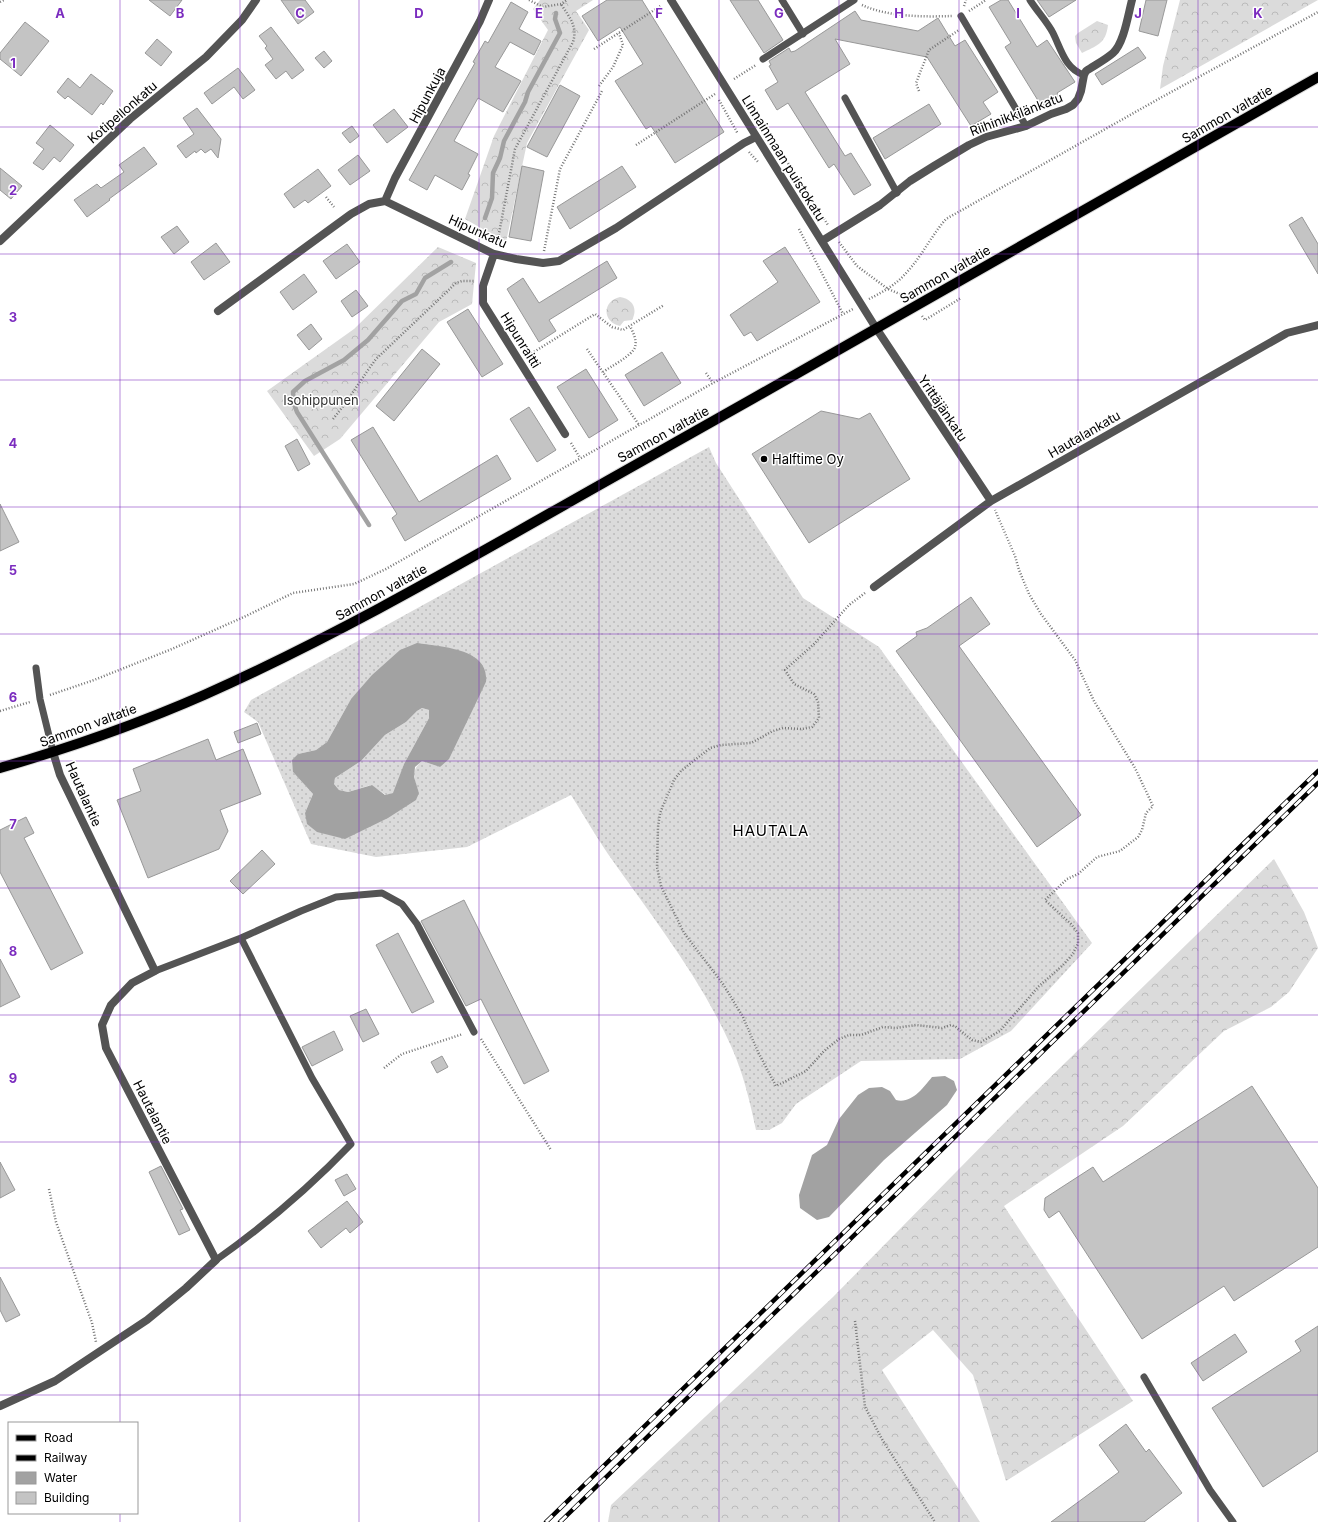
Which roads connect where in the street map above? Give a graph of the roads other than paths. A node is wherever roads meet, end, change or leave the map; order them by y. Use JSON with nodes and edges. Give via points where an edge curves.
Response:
{"nodes":[{"id":1,"x":256,"y":0,"type":"edge"},
{"id":2,"x":490,"y":0,"type":"edge"},
{"id":3,"x":671,"y":0,"type":"edge"},
{"id":4,"x":782,"y":0,"type":"edge"},
{"id":5,"x":854,"y":0,"type":"edge"},
{"id":6,"x":1030,"y":0,"type":"edge"},
{"id":7,"x":1132,"y":0,"type":"edge"},
{"id":8,"x":961,"y":16,"type":"road end"},
{"id":9,"x":803,"y":34,"type":"junction"},
{"id":10,"x":762,"y":59,"type":"road end"},
{"id":11,"x":1084,"y":75,"type":"junction"},
{"id":12,"x":1318,"y":77,"type":"edge"},
{"id":13,"x":845,"y":98,"type":"dead end"},
{"id":14,"x":1026,"y":126,"type":"junction"},
{"id":15,"x":756,"y":137,"type":"junction"},
{"id":16,"x":897,"y":193,"type":"junction"},
{"id":17,"x":385,"y":201,"type":"junction"},
{"id":18,"x":0,"y":241,"type":"edge"},
{"id":19,"x":822,"y":241,"type":"junction"},
{"id":20,"x":494,"y":254,"type":"junction"},
{"id":21,"x":218,"y":311,"type":"dead end"},
{"id":22,"x":1318,"y":325,"type":"edge"},
{"id":23,"x":876,"y":328,"type":"junction"},
{"id":24,"x":565,"y":434,"type":"road end"},
{"id":25,"x":991,"y":501,"type":"junction"},
{"id":26,"x":874,"y":587,"type":"road end"},
{"id":27,"x":36,"y":668,"type":"dead end"},
{"id":28,"x":53,"y":752,"type":"junction"},
{"id":29,"x":0,"y":768,"type":"edge"},
{"id":30,"x":241,"y":938,"type":"junction"},
{"id":31,"x":155,"y":971,"type":"junction"},
{"id":32,"x":474,"y":1032,"type":"road end"},
{"id":33,"x":216,"y":1260,"type":"junction"},
{"id":34,"x":1144,"y":1377,"type":"dead end"},
{"id":35,"x":0,"y":1406,"type":"edge"},
{"id":36,"x":1233,"y":1522,"type":"edge"}],
"edges":[{"from":1,"to":18,"type":"street","name":"Kotipellonkatu","via":[[238,25],[206,57],[130,119]]},
{"from":2,"to":17,"type":"street","name":"Hipunkuja","via":[[389,189]]},
{"from":3,"to":15,"type":"street","name":"Linnainmaan puistokatu"},
{"from":4,"to":9,"type":"lane"},
{"from":5,"to":9,"type":"lane"},
{"from":6,"to":11,"type":"lane","via":[[1053,33],[1071,68]]},
{"from":7,"to":11,"type":"street","via":[[1117,48]]},
{"from":8,"to":14,"type":"lane"},
{"from":9,"to":10,"type":"lane"},
{"from":11,"to":14,"type":"street","name":"Riihinikkilänkatu","via":[[1082,91],[1073,105]]},
{"from":12,"to":23,"type":"main road","name":"Sammon valtatie"},
{"from":13,"to":16,"type":"lane"},
{"from":14,"to":16,"type":"street","name":"Riihinikkilänkatu","via":[[986,137],[970,145],[934,166]]},
{"from":15,"to":19,"type":"street","name":"Linnainmaan puistokatu"},
{"from":15,"to":20,"type":"street","name":"Hipunkatu","via":[[616,228],[559,261],[543,263]]},
{"from":16,"to":19,"type":"street","name":"Riihinikkilänkatu"},
{"from":17,"to":20,"type":"street","name":"Hipunkatu"},
{"from":17,"to":21,"type":"street","via":[[369,204],[351,214]]},
{"from":19,"to":23,"type":"street","name":"Linnainmaan puistokatu"},
{"from":20,"to":24,"type":"street","name":"Hipunraitti","via":[[484,281],[483,303]]},
{"from":22,"to":25,"type":"street","name":"Hautalankatu","via":[[1286,333]]},
{"from":23,"to":25,"type":"street","name":"Yrittäjänkatu"},
{"from":23,"to":28,"type":"main road","name":"Sammon valtatie","via":[[352,623],[202,696]]},
{"from":25,"to":26,"type":"street","name":"Hautalankatu"},
{"from":27,"to":28,"type":"lane","via":[[40,699]]},
{"from":28,"to":29,"type":"main road","name":"Sammon valtatie"},
{"from":28,"to":31,"type":"street","name":"Hautalantie","via":[[60,775]]},
{"from":30,"to":31,"type":"lane"},
{"from":30,"to":32,"type":"lane","via":[[336,897],[382,893],[402,904],[417,924]]},
{"from":30,"to":33,"type":"lane","via":[[312,1078],[351,1144],[297,1195]]},
{"from":31,"to":33,"type":"street","name":"Hautalantie","via":[[132,982],[111,1005],[102,1025],[106,1048]]},
{"from":33,"to":35,"type":"street","via":[[147,1320],[55,1381]]},
{"from":34,"to":36,"type":"lane","via":[[1210,1490]]}]}
